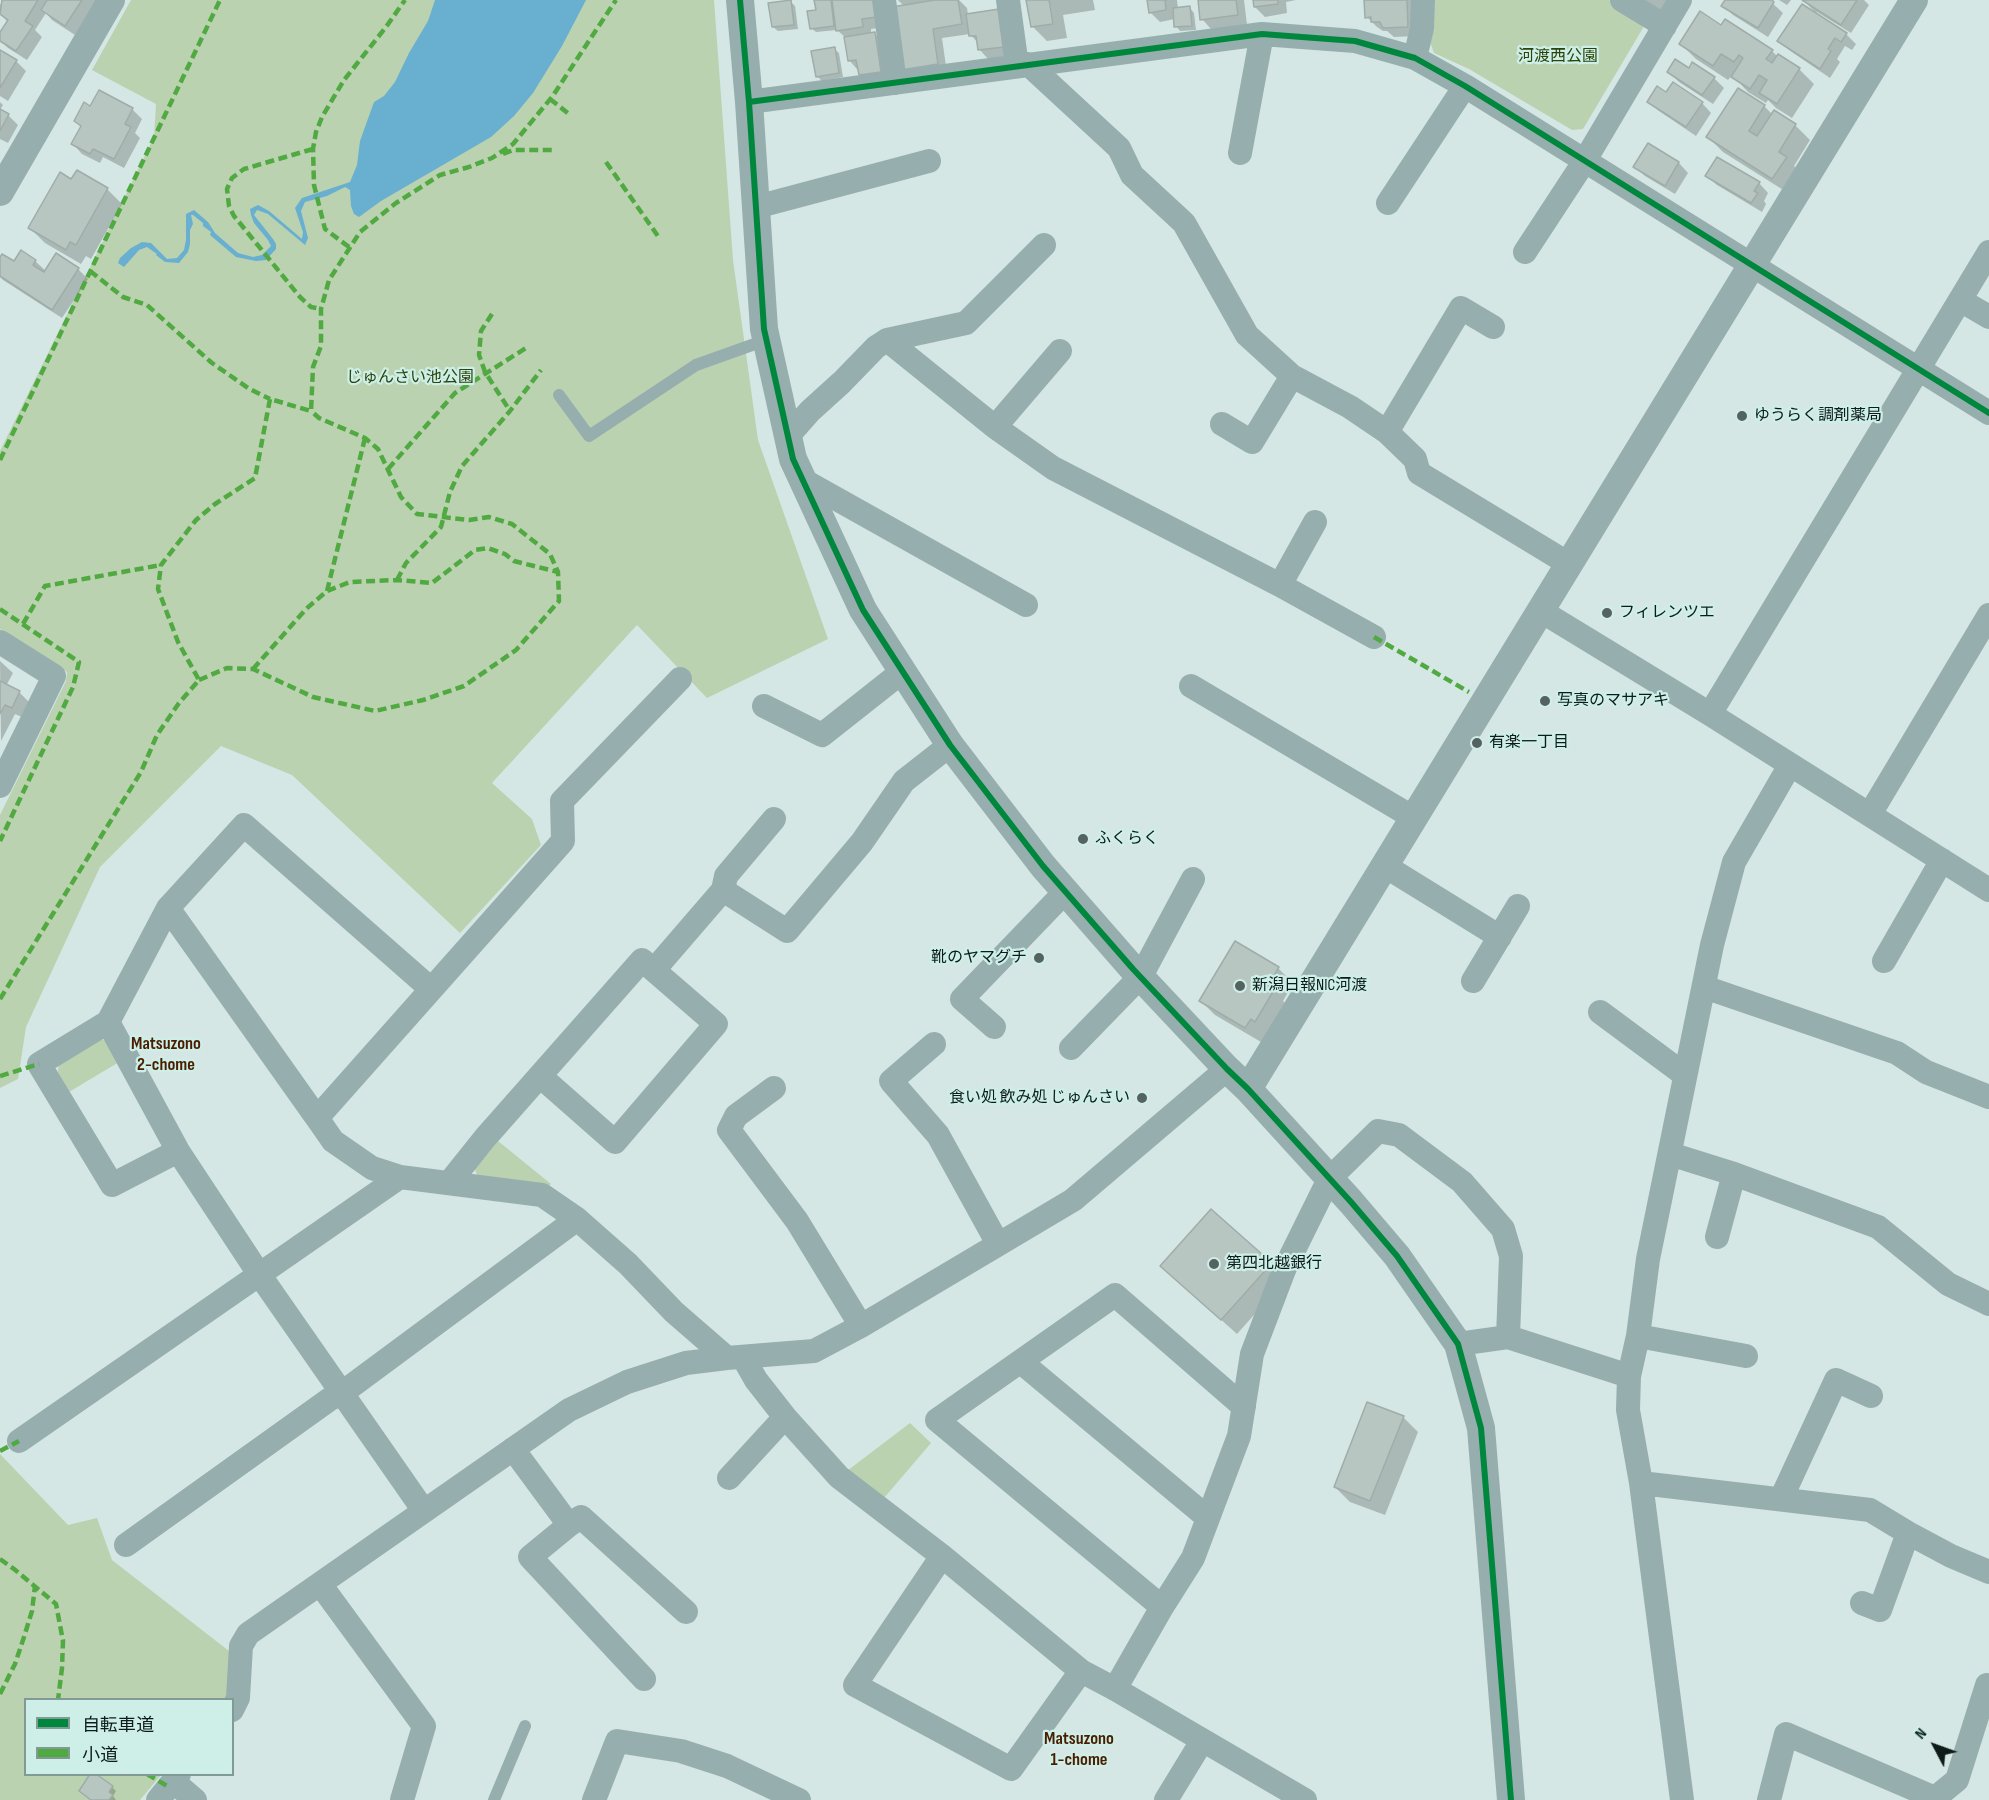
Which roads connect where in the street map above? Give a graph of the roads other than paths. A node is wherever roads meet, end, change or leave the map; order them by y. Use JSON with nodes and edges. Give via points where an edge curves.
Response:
{"nodes":[{"id":1,"x":111,"y":0,"type":"edge"},
{"id":2,"x":740,"y":0,"type":"edge"},
{"id":3,"x":884,"y":0,"type":"edge"},
{"id":4,"x":1008,"y":0,"type":"edge"},
{"id":5,"x":1423,"y":0,"type":"edge"},
{"id":6,"x":1622,"y":0,"type":"edge"},
{"id":7,"x":1680,"y":0,"type":"edge"},
{"id":8,"x":1914,"y":0,"type":"edge"},
{"id":9,"x":1665,"y":26,"type":"junction"},
{"id":10,"x":1262,"y":34,"type":"junction"},
{"id":11,"x":1415,"y":58,"type":"junction"},
{"id":12,"x":1022,"y":65,"type":"junction"},
{"id":13,"x":895,"y":83,"type":"junction"},
{"id":14,"x":1465,"y":86,"type":"junction"},
{"id":15,"x":750,"y":102,"type":"junction"},
{"id":16,"x":1240,"y":153,"type":"dead end"},
{"id":17,"x":929,"y":161,"type":"dead end"},
{"id":18,"x":1584,"y":162,"type":"junction"},
{"id":19,"x":0,"y":192,"type":"edge"},
{"id":20,"x":1388,"y":203,"type":"dead end"},
{"id":21,"x":756,"y":207,"type":"junction"},
{"id":22,"x":1044,"y":245,"type":"dead end"},
{"id":23,"x":1525,"y":252,"type":"dead end"},
{"id":24,"x":1989,"y":252,"type":"edge"},
{"id":25,"x":1753,"y":264,"type":"junction"},
{"id":26,"x":1960,"y":300,"type":"junction"},
{"id":27,"x":1989,"y":317,"type":"edge"},
{"id":28,"x":1493,"y":327,"type":"dead end"},
{"id":29,"x":767,"y":340,"type":"junction"},
{"id":30,"x":887,"y":340,"type":"junction"},
{"id":31,"x":1060,"y":351,"type":"dead end"},
{"id":32,"x":1919,"y":368,"type":"junction"},
{"id":33,"x":1292,"y":376,"type":"junction"},
{"id":34,"x":560,"y":395,"type":"dead end"},
{"id":35,"x":1989,"y":413,"type":"edge"},
{"id":36,"x":1222,"y":424,"type":"dead end"},
{"id":37,"x":995,"y":427,"type":"junction"},
{"id":38,"x":1387,"y":432,"type":"junction"},
{"id":39,"x":788,"y":436,"type":"junction"},
{"id":40,"x":801,"y":479,"type":"junction"},
{"id":41,"x":1315,"y":522,"type":"dead end"},
{"id":42,"x":1569,"y":564,"type":"junction"},
{"id":43,"x":1280,"y":585,"type":"junction"},
{"id":44,"x":1026,"y":605,"type":"dead end"},
{"id":45,"x":1541,"y":611,"type":"junction"},
{"id":46,"x":1989,"y":615,"type":"edge"},
{"id":47,"x":1374,"y":637,"type":"dead end"},
{"id":48,"x":0,"y":642,"type":"edge"},
{"id":49,"x":903,"y":671,"type":"junction"},
{"id":50,"x":680,"y":679,"type":"dead end"},
{"id":51,"x":1191,"y":686,"type":"dead end"},
{"id":52,"x":764,"y":706,"type":"dead end"},
{"id":53,"x":1710,"y":714,"type":"junction"},
{"id":54,"x":950,"y":745,"type":"junction"},
{"id":55,"x":1791,"y":765,"type":"junction"},
{"id":56,"x":0,"y":786,"type":"edge"},
{"id":57,"x":1870,"y":814,"type":"junction"},
{"id":58,"x":1414,"y":818,"type":"junction"},
{"id":59,"x":774,"y":819,"type":"dead end"},
{"id":60,"x":1942,"y":860,"type":"junction"},
{"id":61,"x":1385,"y":866,"type":"junction"},
{"id":62,"x":1193,"y":879,"type":"dead end"},
{"id":63,"x":723,"y":890,"type":"junction"},
{"id":64,"x":1989,"y":890,"type":"edge"},
{"id":65,"x":1065,"y":891,"type":"junction"},
{"id":66,"x":1518,"y":906,"type":"dead end"},
{"id":67,"x":168,"y":908,"type":"junction"},
{"id":68,"x":1500,"y":937,"type":"junction"},
{"id":69,"x":1884,"y":961,"type":"dead end"},
{"id":70,"x":654,"y":970,"type":"junction"},
{"id":71,"x":1141,"y":976,"type":"junction"},
{"id":72,"x":1473,"y":981,"type":"dead end"},
{"id":73,"x":1704,"y":987,"type":"junction"},
{"id":74,"x":431,"y":989,"type":"junction"},
{"id":75,"x":1600,"y":1012,"type":"dead end"},
{"id":76,"x":108,"y":1022,"type":"junction"},
{"id":77,"x":994,"y":1028,"type":"dead end"},
{"id":78,"x":934,"y":1044,"type":"dead end"},
{"id":79,"x":1071,"y":1048,"type":"dead end"},
{"id":80,"x":1227,"y":1069,"type":"junction"},
{"id":81,"x":1685,"y":1075,"type":"junction"},
{"id":82,"x":540,"y":1076,"type":"junction"},
{"id":83,"x":774,"y":1088,"type":"dead end"},
{"id":84,"x":1248,"y":1089,"type":"junction"},
{"id":85,"x":1988,"y":1094,"type":"edge"},
{"id":86,"x":317,"y":1118,"type":"junction"},
{"id":87,"x":178,"y":1151,"type":"junction"},
{"id":88,"x":1670,"y":1154,"type":"junction"},
{"id":89,"x":1734,"y":1174,"type":"junction"},
{"id":90,"x":400,"y":1177,"type":"junction"},
{"id":91,"x":1329,"y":1179,"type":"junction"},
{"id":92,"x":449,"y":1183,"type":"junction"},
{"id":93,"x":577,"y":1219,"type":"junction"},
{"id":94,"x":1717,"y":1237,"type":"dead end"},
{"id":95,"x":998,"y":1244,"type":"junction"},
{"id":96,"x":259,"y":1274,"type":"junction"},
{"id":97,"x":1989,"y":1304,"type":"edge"},
{"id":98,"x":861,"y":1326,"type":"junction"},
{"id":99,"x":1638,"y":1336,"type":"junction"},
{"id":100,"x":1508,"y":1337,"type":"junction"},
{"id":101,"x":1458,"y":1344,"type":"junction"},
{"id":102,"x":1746,"y":1356,"type":"dead end"},
{"id":103,"x":735,"y":1357,"type":"junction"},
{"id":104,"x":1021,"y":1362,"type":"junction"},
{"id":105,"x":1629,"y":1376,"type":"junction"},
{"id":106,"x":342,"y":1393,"type":"junction"},
{"id":107,"x":1871,"y":1396,"type":"dead end"},
{"id":108,"x":1244,"y":1407,"type":"junction"},
{"id":109,"x":785,"y":1417,"type":"junction"},
{"id":110,"x":20,"y":1441,"type":"dead end"},
{"id":111,"x":513,"y":1449,"type":"junction"},
{"id":112,"x":729,"y":1478,"type":"dead end"},
{"id":113,"x":1641,"y":1483,"type":"junction"},
{"id":114,"x":1781,"y":1499,"type":"junction"},
{"id":115,"x":424,"y":1511,"type":"junction"},
{"id":116,"x":1208,"y":1518,"type":"junction"},
{"id":117,"x":569,"y":1525,"type":"junction"},
{"id":118,"x":1908,"y":1533,"type":"junction"},
{"id":119,"x":126,"y":1545,"type":"dead end"},
{"id":120,"x":942,"y":1556,"type":"junction"},
{"id":121,"x":1989,"y":1572,"type":"edge"},
{"id":122,"x":320,"y":1584,"type":"junction"},
{"id":123,"x":1862,"y":1603,"type":"dead end"},
{"id":124,"x":1162,"y":1607,"type":"junction"},
{"id":125,"x":686,"y":1612,"type":"dead end"},
{"id":126,"x":1081,"y":1671,"type":"junction"},
{"id":127,"x":644,"y":1679,"type":"dead end"},
{"id":128,"x":1987,"y":1685,"type":"dead end"},
{"id":129,"x":1115,"y":1689,"type":"junction"},
{"id":130,"x":234,"y":1706,"type":"edge"},
{"id":131,"x":525,"y":1726,"type":"dead end"},
{"id":132,"x":1202,"y":1741,"type":"junction"},
{"id":133,"x":170,"y":1785,"type":"edge"},
{"id":134,"x":195,"y":1800,"type":"edge"},
{"id":135,"x":402,"y":1800,"type":"edge"},
{"id":136,"x":494,"y":1800,"type":"edge"},
{"id":137,"x":594,"y":1800,"type":"edge"},
{"id":138,"x":799,"y":1800,"type":"edge"},
{"id":139,"x":1166,"y":1800,"type":"edge"},
{"id":140,"x":1305,"y":1800,"type":"edge"},
{"id":141,"x":1511,"y":1800,"type":"edge"},
{"id":142,"x":1682,"y":1800,"type":"edge"},
{"id":143,"x":1769,"y":1800,"type":"edge"}],
"edges":[{"from":1,"to":19,"type":"street"},
{"from":2,"to":15,"type":"street"},
{"from":3,"to":13,"type":"street"},
{"from":4,"to":12,"type":"street"},
{"from":5,"to":11,"type":"street"},
{"from":6,"to":9,"type":"street"},
{"from":7,"to":9,"type":"street"},
{"from":8,"to":25,"type":"street"},
{"from":9,"to":18,"type":"street"},
{"from":10,"to":11,"type":"street","via":[[1355,41]]},
{"from":10,"to":12,"type":"street"},
{"from":10,"to":16,"type":"street"},
{"from":11,"to":14,"type":"street"},
{"from":12,"to":13,"type":"street"},
{"from":12,"to":33,"type":"street","via":[[1119,148],[1132,175],[1184,223],[1247,335]]},
{"from":13,"to":15,"type":"street"},
{"from":14,"to":18,"type":"street"},
{"from":14,"to":20,"type":"street"},
{"from":15,"to":21,"type":"street"},
{"from":17,"to":21,"type":"street"},
{"from":18,"to":23,"type":"street"},
{"from":18,"to":25,"type":"street"},
{"from":21,"to":29,"type":"street"},
{"from":22,"to":30,"type":"street","via":[[966,324]]},
{"from":24,"to":26,"type":"street"},
{"from":25,"to":32,"type":"street"},
{"from":25,"to":42,"type":"street"},
{"from":26,"to":27,"type":"street"},
{"from":26,"to":32,"type":"street"},
{"from":28,"to":38,"type":"street","via":[[1461,308]]},
{"from":29,"to":34,"type":"lane","via":[[696,365],[589,436]]},
{"from":29,"to":39,"type":"street"},
{"from":30,"to":37,"type":"street"},
{"from":30,"to":39,"type":"street"},
{"from":31,"to":37,"type":"street"},
{"from":32,"to":35,"type":"street"},
{"from":32,"to":53,"type":"street"},
{"from":33,"to":36,"type":"street","via":[[1252,442]]},
{"from":33,"to":38,"type":"street"},
{"from":37,"to":43,"type":"street","via":[[1053,468]]},
{"from":38,"to":42,"type":"street","via":[[1415,459],[1419,473]]},
{"from":39,"to":40,"type":"street"},
{"from":40,"to":44,"type":"street"},
{"from":40,"to":49,"type":"street","via":[[863,610]]},
{"from":41,"to":43,"type":"street"},
{"from":42,"to":45,"type":"street"},
{"from":43,"to":47,"type":"street"},
{"from":45,"to":53,"type":"street"},
{"from":45,"to":58,"type":"street"},
{"from":46,"to":57,"type":"street"},
{"from":48,"to":56,"type":"street","via":[[54,676]]},
{"from":49,"to":52,"type":"street","via":[[822,735]]},
{"from":49,"to":54,"type":"street"},
{"from":50,"to":74,"type":"street","via":[[562,801],[563,842]]},
{"from":51,"to":58,"type":"street"},
{"from":53,"to":55,"type":"street"},
{"from":54,"to":63,"type":"street","via":[[904,781],[862,842],[787,931]]},
{"from":54,"to":65,"type":"street"},
{"from":55,"to":57,"type":"street"},
{"from":55,"to":73,"type":"street","via":[[1734,862]]},
{"from":57,"to":60,"type":"street"},
{"from":58,"to":61,"type":"street"},
{"from":59,"to":63,"type":"street","via":[[726,876]]},
{"from":60,"to":64,"type":"street"},
{"from":60,"to":69,"type":"street"},
{"from":61,"to":68,"type":"street"},
{"from":61,"to":84,"type":"street"},
{"from":62,"to":71,"type":"street"},
{"from":63,"to":70,"type":"street"},
{"from":65,"to":71,"type":"street"},
{"from":65,"to":77,"type":"street","via":[[962,999]]},
{"from":66,"to":68,"type":"street"},
{"from":67,"to":74,"type":"street","via":[[244,825]]},
{"from":67,"to":76,"type":"street"},
{"from":67,"to":86,"type":"street"},
{"from":68,"to":72,"type":"street"},
{"from":70,"to":82,"type":"street","via":[[642,960]]},
{"from":70,"to":82,"type":"street","via":[[716,1024],[615,1142]]},
{"from":71,"to":79,"type":"street"},
{"from":71,"to":80,"type":"street"},
{"from":73,"to":81,"type":"street"},
{"from":73,"to":85,"type":"street","via":[[1897,1053],[1926,1072]]},
{"from":74,"to":86,"type":"street"},
{"from":75,"to":81,"type":"street"},
{"from":76,"to":87,"type":"street"},
{"from":76,"to":87,"type":"street","via":[[39,1064],[112,1185]]},
{"from":78,"to":95,"type":"street","via":[[891,1082],[938,1135]]},
{"from":80,"to":84,"type":"street"},
{"from":80,"to":95,"type":"street","via":[[1072,1200]]},
{"from":81,"to":88,"type":"street"},
{"from":82,"to":92,"type":"street"},
{"from":83,"to":98,"type":"street","via":[[736,1116],[729,1130],[797,1221]]},
{"from":84,"to":91,"type":"street"},
{"from":86,"to":90,"type":"street","via":[[333,1141],[372,1168]]},
{"from":87,"to":96,"type":"street"},
{"from":88,"to":89,"type":"street"},
{"from":88,"to":99,"type":"street","via":[[1648,1259]]},
{"from":89,"to":94,"type":"street"},
{"from":89,"to":97,"type":"street","via":[[1878,1227],[1948,1284]]},
{"from":90,"to":92,"type":"street"},
{"from":90,"to":96,"type":"street"},
{"from":91,"to":100,"type":"street","via":[[1378,1131],[1399,1135],[1462,1182],[1503,1229],[1511,1256]]},
{"from":91,"to":101,"type":"street","via":[[1397,1256]]},
{"from":91,"to":108,"type":"street","via":[[1284,1270],[1252,1354]]},
{"from":92,"to":93,"type":"street","via":[[542,1195]]},
{"from":93,"to":103,"type":"street","via":[[674,1312]]},
{"from":93,"to":106,"type":"street"},
{"from":95,"to":98,"type":"street"},
{"from":96,"to":106,"type":"street"},
{"from":96,"to":110,"type":"street"},
{"from":98,"to":103,"type":"street","via":[[814,1351]]},
{"from":99,"to":102,"type":"street"},
{"from":99,"to":105,"type":"street"},
{"from":100,"to":101,"type":"street"},
{"from":100,"to":105,"type":"street"},
{"from":101,"to":141,"type":"street","via":[[1481,1428]]},
{"from":103,"to":109,"type":"street"},
{"from":103,"to":111,"type":"street","via":[[686,1363],[627,1382],[569,1410]]},
{"from":104,"to":108,"type":"street","via":[[1115,1295]]},
{"from":104,"to":116,"type":"street"},
{"from":104,"to":124,"type":"street","via":[[937,1420]]},
{"from":105,"to":113,"type":"street","via":[[1628,1410]]},
{"from":106,"to":115,"type":"street"},
{"from":106,"to":119,"type":"street"},
{"from":107,"to":114,"type":"street","via":[[1836,1380]]},
{"from":108,"to":116,"type":"street","via":[[1239,1436]]},
{"from":109,"to":112,"type":"street"},
{"from":109,"to":120,"type":"street","via":[[839,1477]]},
{"from":111,"to":115,"type":"street"},
{"from":111,"to":117,"type":"street"},
{"from":113,"to":114,"type":"street"},
{"from":113,"to":142,"type":"street"},
{"from":114,"to":118,"type":"street","via":[[1870,1510]]},
{"from":115,"to":122,"type":"street"},
{"from":116,"to":124,"type":"street","via":[[1193,1558]]},
{"from":117,"to":125,"type":"street","via":[[581,1517]]},
{"from":117,"to":127,"type":"street","via":[[530,1557]]},
{"from":118,"to":121,"type":"street"},
{"from":118,"to":123,"type":"street","via":[[1880,1610]]},
{"from":120,"to":126,"type":"street"},
{"from":120,"to":126,"type":"street","via":[[855,1685],[1011,1769]]},
{"from":122,"to":130,"type":"street","via":[[248,1634],[241,1647],[238,1698]]},
{"from":122,"to":135,"type":"street","via":[[424,1726]]},
{"from":124,"to":129,"type":"street"},
{"from":126,"to":129,"type":"street"},
{"from":128,"to":143,"type":"street","via":[[1957,1780],[1935,1798],[1786,1734]]},
{"from":129,"to":132,"type":"street"},
{"from":131,"to":136,"type":"lane"},
{"from":132,"to":139,"type":"street"},
{"from":132,"to":140,"type":"street"},
{"from":133,"to":134,"type":"street"},
{"from":137,"to":138,"type":"street","via":[[617,1741],[681,1751],[727,1766]]}]}
